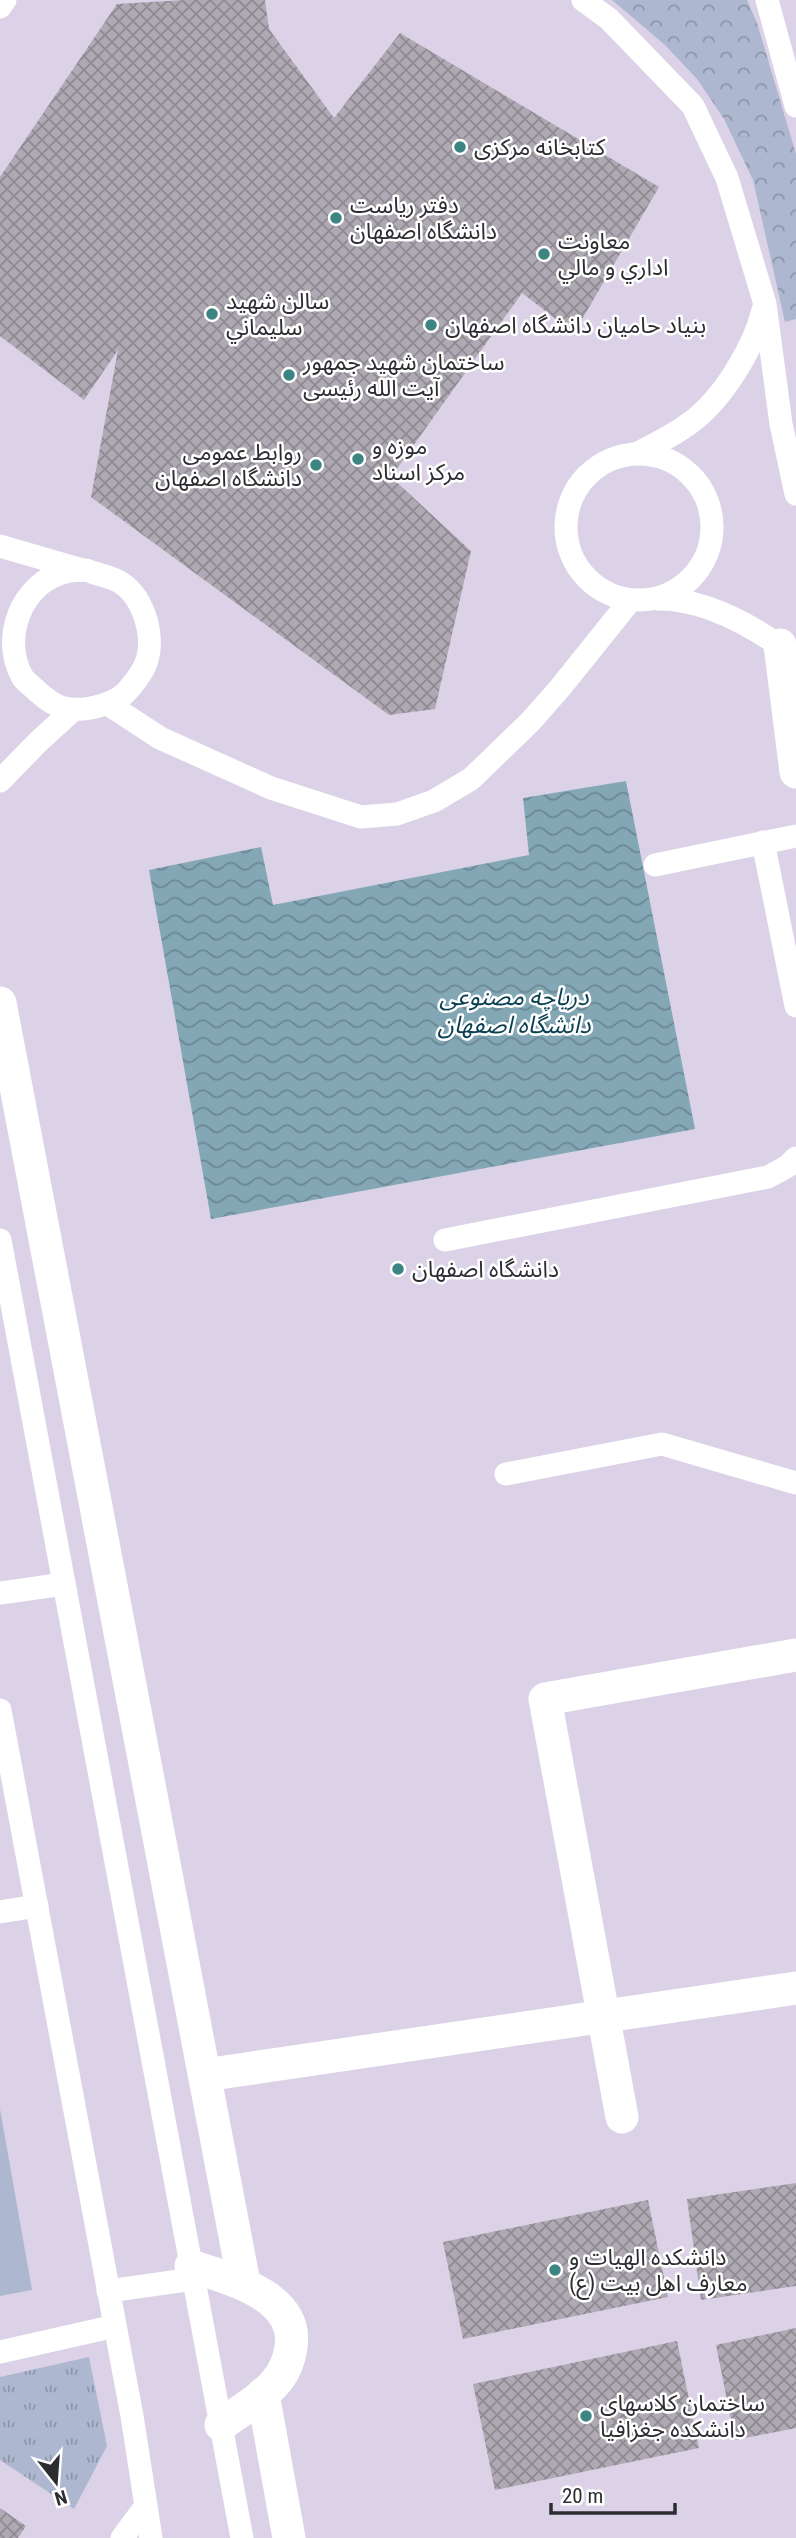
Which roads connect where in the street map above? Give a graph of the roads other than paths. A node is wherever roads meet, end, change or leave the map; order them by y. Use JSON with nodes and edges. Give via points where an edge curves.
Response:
{"nodes":[{"id":1,"x":5,"y":0,"type":"edge"},
{"id":2,"x":583,"y":0,"type":"edge"},
{"id":3,"x":767,"y":0,"type":"edge"},
{"id":4,"x":0,"y":7,"type":"edge"},
{"id":5,"x":796,"y":106,"type":"edge"},
{"id":6,"x":765,"y":303,"type":"junction"},
{"id":7,"x":638,"y":453,"type":"junction"},
{"id":8,"x":796,"y":494,"type":"edge"},
{"id":9,"x":0,"y":546,"type":"edge"},
{"id":10,"x":86,"y":570,"type":"junction"},
{"id":11,"x":639,"y":601,"type":"junction"},
{"id":12,"x":788,"y":651,"type":"edge"},
{"id":13,"x":108,"y":704,"type":"junction"},
{"id":14,"x":72,"y":711,"type":"junction"},
{"id":15,"x":796,"y":772,"type":"edge"},
{"id":16,"x":0,"y":781,"type":"edge"},
{"id":17,"x":796,"y":836,"type":"edge"},
{"id":18,"x":763,"y":842,"type":"junction"},
{"id":19,"x":655,"y":865,"type":"dead end"},
{"id":20,"x":0,"y":1003,"type":"edge"},
{"id":21,"x":796,"y":1006,"type":"edge"},
{"id":22,"x":796,"y":1158,"type":"edge"},
{"id":23,"x":0,"y":1240,"type":"edge"},
{"id":24,"x":445,"y":1240,"type":"dead end"},
{"id":25,"x":506,"y":1474,"type":"dead end"},
{"id":26,"x":796,"y":1483,"type":"edge"},
{"id":27,"x":64,"y":1584,"type":"junction"},
{"id":28,"x":0,"y":1593,"type":"edge"},
{"id":29,"x":796,"y":1655,"type":"edge"},
{"id":30,"x":0,"y":1710,"type":"edge"},
{"id":31,"x":37,"y":1906,"type":"junction"},
{"id":32,"x":0,"y":1912,"type":"edge"},
{"id":33,"x":796,"y":1988,"type":"edge"},
{"id":34,"x":603,"y":2017,"type":"junction"},
{"id":35,"x":205,"y":2075,"type":"junction"},
{"id":36,"x":622,"y":2117,"type":"dead end"},
{"id":37,"x":192,"y":2272,"type":"junction"},
{"id":38,"x":244,"y":2283,"type":"junction"},
{"id":39,"x":108,"y":2291,"type":"junction"},
{"id":40,"x":115,"y":2326,"type":"junction"},
{"id":41,"x":0,"y":2352,"type":"edge"},
{"id":42,"x":263,"y":2394,"type":"junction"},
{"id":43,"x":221,"y":2425,"type":"junction"},
{"id":44,"x":145,"y":2507,"type":"junction"},
{"id":45,"x":122,"y":2538,"type":"edge"},
{"id":46,"x":151,"y":2538,"type":"edge"},
{"id":47,"x":242,"y":2538,"type":"edge"},
{"id":48,"x":289,"y":2538,"type":"edge"}],
"edges":[{"from":1,"to":4,"type":"lane"},
{"from":2,"to":6,"type":"lane","via":[[609,19],[693,106],[727,178]]},
{"from":3,"to":5,"type":"lane"},
{"from":6,"to":7,"type":"lane","via":[[758,332],[709,406],[671,436]]},
{"from":6,"to":8,"type":"lane","via":[[781,424]]},
{"from":7,"to":11,"type":"lane","via":[[615,457],[591,470],[577,486],[565,528],[570,554],[583,574],[599,589]]},
{"from":7,"to":11,"type":"lane","via":[[664,457],[695,477],[709,502],[714,527],[697,573],[676,590]]},
{"from":9,"to":10,"type":"lane"},
{"from":10,"to":13,"type":"lane","via":[[118,581],[137,598],[150,629],[146,664],[126,693]]},
{"from":10,"to":14,"type":"lane","via":[[65,572],[30,593],[18,610],[11,641],[23,678],[50,702]]},
{"from":11,"to":12,"type":"lane","via":[[676,599],[715,611]]},
{"from":11,"to":13,"type":"lane","via":[[530,722],[480,770],[434,801],[397,814],[361,817],[271,788],[160,738]]},
{"from":12,"to":15,"type":"street"},
{"from":13,"to":14,"type":"lane"},
{"from":14,"to":16,"type":"lane"},
{"from":17,"to":18,"type":"lane"},
{"from":18,"to":19,"type":"lane"},
{"from":18,"to":21,"type":"lane"},
{"from":20,"to":35,"type":"street"},
{"from":22,"to":24,"type":"lane","via":[[768,1177]]},
{"from":23,"to":27,"type":"lane"},
{"from":25,"to":26,"type":"lane","via":[[662,1444]]},
{"from":27,"to":28,"type":"lane"},
{"from":27,"to":37,"type":"lane"},
{"from":29,"to":34,"type":"street","via":[[545,1699]]},
{"from":30,"to":31,"type":"lane"},
{"from":31,"to":32,"type":"lane"},
{"from":31,"to":39,"type":"lane"},
{"from":33,"to":34,"type":"street"},
{"from":34,"to":35,"type":"street"},
{"from":34,"to":36,"type":"street"},
{"from":35,"to":38,"type":"street"},
{"from":37,"to":38,"type":"street"},
{"from":37,"to":39,"type":"lane"},
{"from":37,"to":43,"type":"lane"},
{"from":38,"to":42,"type":"street","via":[[282,2310],[293,2337],[289,2360]]},
{"from":39,"to":40,"type":"lane"},
{"from":40,"to":41,"type":"lane"},
{"from":40,"to":44,"type":"lane"},
{"from":42,"to":43,"type":"street"},
{"from":42,"to":48,"type":"street"},
{"from":43,"to":47,"type":"lane"},
{"from":44,"to":45,"type":"lane"},
{"from":44,"to":46,"type":"lane"}]}
